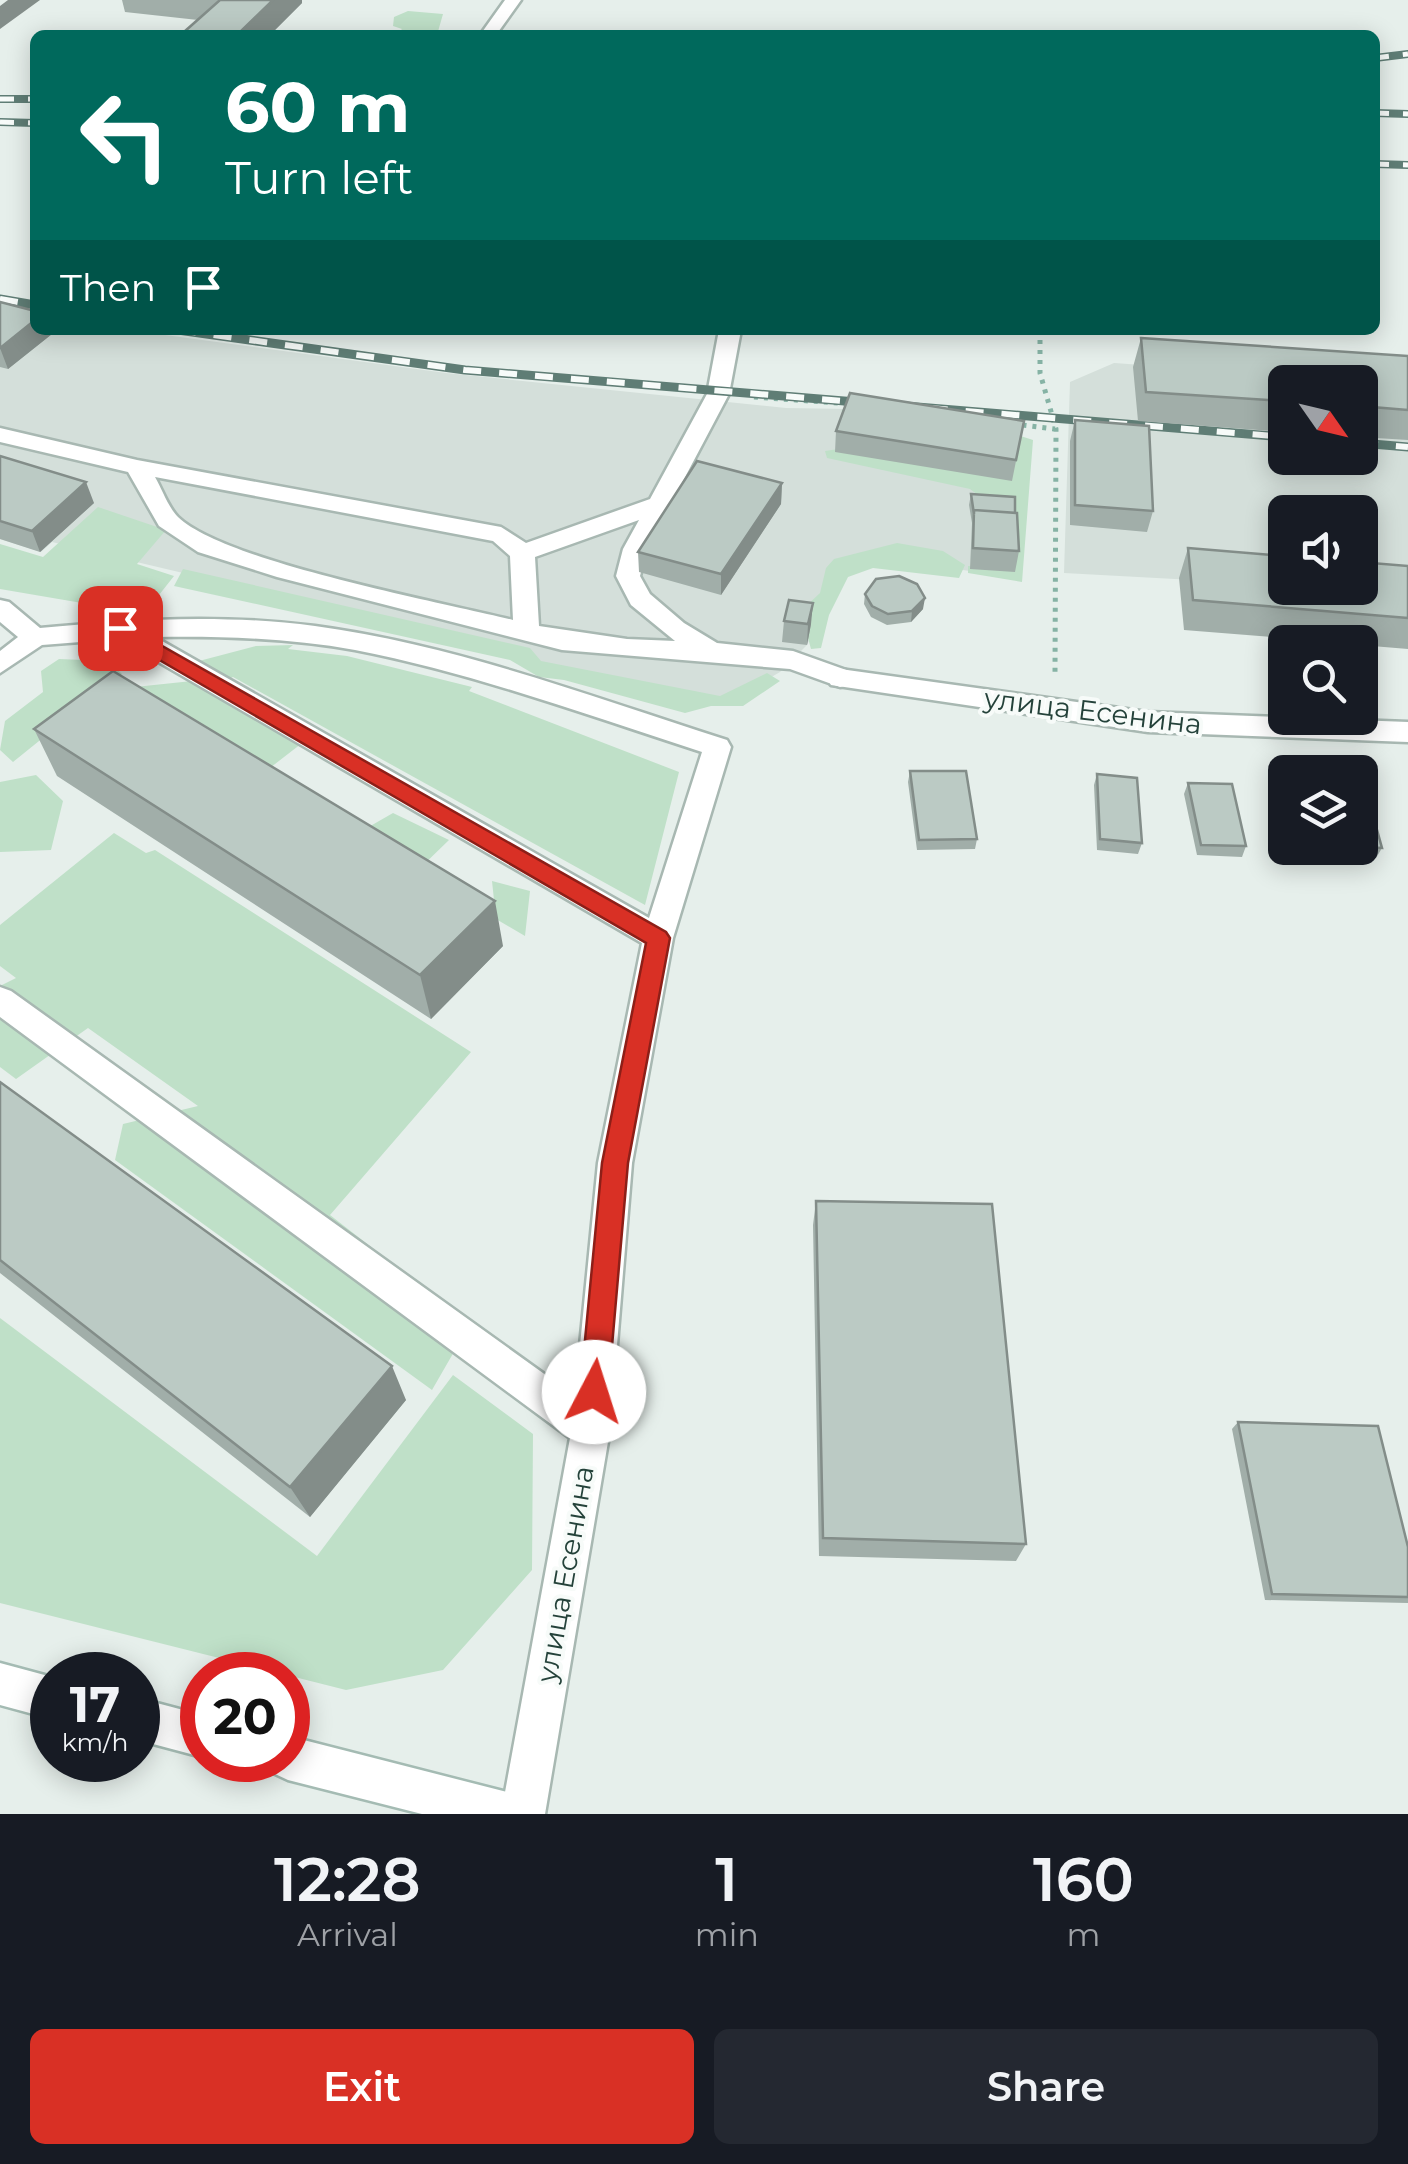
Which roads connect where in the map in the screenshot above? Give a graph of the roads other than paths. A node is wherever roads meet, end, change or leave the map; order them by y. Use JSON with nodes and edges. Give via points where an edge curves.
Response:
{"nodes":[{"id":1,"x":513,"y":0,"type":"edge"},
{"id":2,"x":492,"y":30,"type":"edge"},
{"id":3,"x":729,"y":335,"type":"edge"},
{"id":4,"x":0,"y":435,"type":"edge"},
{"id":5,"x":137,"y":467,"type":"junction"},
{"id":6,"x":660,"y":504,"type":"junction"},
{"id":7,"x":522,"y":553,"type":"junction"},
{"id":8,"x":0,"y":608,"type":"edge"},
{"id":9,"x":120,"y":628,"type":"junction"},
{"id":10,"x":526,"y":632,"type":"junction"},
{"id":11,"x":36,"y":638,"type":"junction"},
{"id":12,"x":711,"y":651,"type":"junction"},
{"id":13,"x":0,"y":664,"type":"edge"},
{"id":14,"x":1408,"y":732,"type":"edge"},
{"id":15,"x":658,"y":938,"type":"junction"},
{"id":16,"x":0,"y":1000,"type":"edge"},
{"id":17,"x":591,"y":1430,"type":"junction"},
{"id":18,"x":0,"y":1684,"type":"edge"},
{"id":19,"x":30,"y":1692,"type":"edge"},
{"id":20,"x":310,"y":1764,"type":"edge"},
{"id":21,"x":507,"y":1814,"type":"edge"},
{"id":22,"x":523,"y":1814,"type":"edge"}],
"edges":[{"from":1,"to":2,"type":"street"},
{"from":3,"to":6,"type":"street","via":[[718,394]]},
{"from":4,"to":5,"type":"street"},
{"from":5,"to":7,"type":"street","via":[[502,535]]},
{"from":5,"to":10,"type":"street","name":"улица Есенина","via":[[168,521],[208,546]]},
{"from":6,"to":7,"type":"street"},
{"from":6,"to":12,"type":"street","via":[[628,576],[640,599]]},
{"from":7,"to":10,"type":"street"},
{"from":8,"to":11,"type":"street"},
{"from":9,"to":11,"type":"street"},
{"from":9,"to":15,"type":"street"},
{"from":9,"to":15,"type":"street","name":"улица Есенина","via":[[262,629],[354,641],[718,747]]},
{"from":10,"to":12,"type":"street","name":"улица Есенина","via":[[627,648]]},
{"from":11,"to":13,"type":"street"},
{"from":12,"to":14,"type":"street","name":"улица Есенина","via":[[793,660],[840,678],[1148,722]]},
{"from":15,"to":17,"type":"street","name":"улица Есенина","via":[[604,1162]]},
{"from":16,"to":17,"type":"street"},
{"from":17,"to":22,"type":"street","name":"улица Есенина"},
{"from":18,"to":19,"type":"street"},
{"from":20,"to":21,"type":"street"}]}
